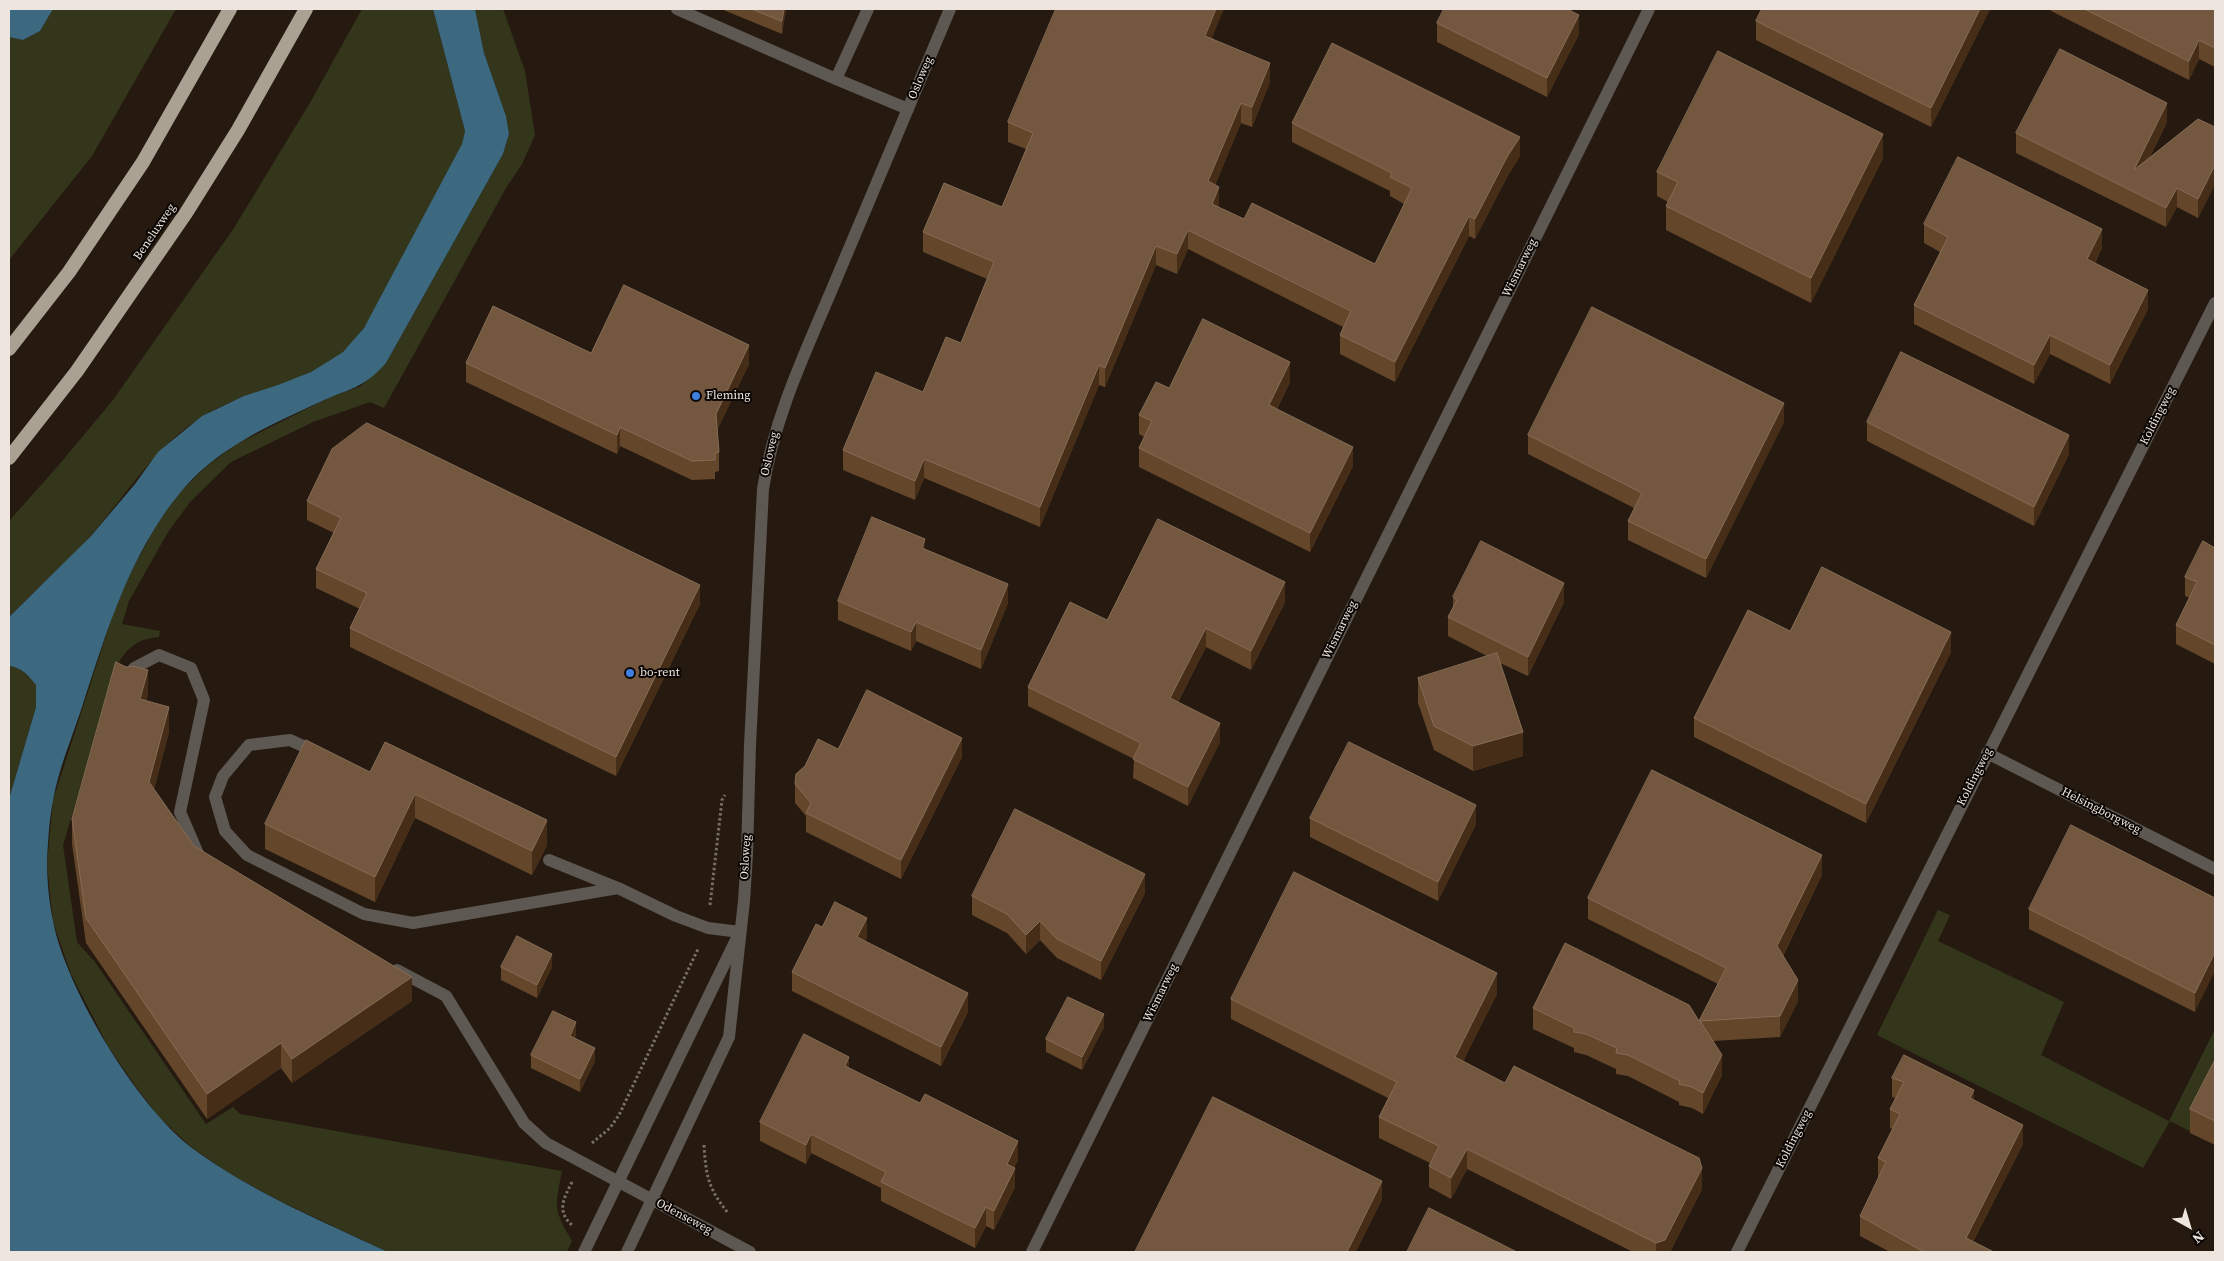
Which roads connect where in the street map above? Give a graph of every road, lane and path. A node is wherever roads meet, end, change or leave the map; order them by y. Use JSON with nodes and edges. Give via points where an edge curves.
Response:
{"nodes":[{"id":1,"x":230,"y":9,"type":"edge"},
{"id":2,"x":306,"y":9,"type":"edge"},
{"id":3,"x":677,"y":9,"type":"edge"},
{"id":4,"x":868,"y":9,"type":"edge"},
{"id":5,"x":950,"y":9,"type":"edge"},
{"id":6,"x":1649,"y":9,"type":"edge"},
{"id":7,"x":836,"y":80,"type":"junction"},
{"id":8,"x":908,"y":109,"type":"junction"},
{"id":9,"x":2215,"y":303,"type":"edge"},
{"id":10,"x":9,"y":349,"type":"edge"},
{"id":11,"x":9,"y":458,"type":"edge"},
{"id":12,"x":128,"y":684,"type":"edge"},
{"id":13,"x":1987,"y":753,"type":"junction"},
{"id":14,"x":332,"y":759,"type":"edge"},
{"id":15,"x":726,"y":792,"type":"dead end"},
{"id":16,"x":548,"y":860,"type":"dead end"},
{"id":17,"x":2215,"y":868,"type":"edge"},
{"id":18,"x":212,"y":870,"type":"edge"},
{"id":19,"x":618,"y":888,"type":"junction"},
{"id":20,"x":708,"y":928,"type":"junction"},
{"id":21,"x":740,"y":932,"type":"junction"},
{"id":22,"x":386,"y":964,"type":"edge"},
{"id":23,"x":580,"y":1162,"type":"junction"},
{"id":24,"x":619,"y":1182,"type":"junction"},
{"id":25,"x":652,"y":1200,"type":"junction"},
{"id":26,"x":591,"y":1237,"type":"junction"},
{"id":27,"x":584,"y":1252,"type":"edge"},
{"id":28,"x":627,"y":1252,"type":"edge"},
{"id":29,"x":750,"y":1252,"type":"edge"},
{"id":30,"x":1032,"y":1252,"type":"edge"},
{"id":31,"x":1737,"y":1252,"type":"edge"}],
"edges":[{"from":1,"to":10,"type":"highway","via":[[137,170],[69,272]]},
{"from":2,"to":11,"type":"highway","name":"Beneluxweg","via":[[238,130],[186,213],[77,371]]},
{"from":3,"to":7,"type":"street"},
{"from":4,"to":7,"type":"street"},
{"from":5,"to":8,"type":"street","name":"Osloweg"},
{"from":6,"to":30,"type":"street","name":"Wismarweg"},
{"from":7,"to":8,"type":"street"},
{"from":8,"to":21,"type":"street","name":"Osloweg","via":[[782,411],[768,454],[763,489],[747,854]]},
{"from":9,"to":13,"type":"street","name":"Koldingweg"},
{"from":12,"to":18,"type":"street","via":[[134,668],[159,655],[192,668],[204,700],[180,812],[203,865]]},
{"from":13,"to":17,"type":"street","name":"Helsingborgweg"},
{"from":13,"to":31,"type":"street","name":"Koldingweg"},
{"from":14,"to":19,"type":"street","via":[[290,740],[249,746],[223,776],[216,798],[225,831],[247,855],[364,914],[413,923]]},
{"from":15,"to":20,"type":"path","via":[[722,800]]},
{"from":16,"to":19,"type":"street"},
{"from":19,"to":20,"type":"street"},
{"from":20,"to":21,"type":"street"},
{"from":20,"to":23,"type":"path","via":[[619,1116],[589,1145]]},
{"from":21,"to":24,"type":"street","name":"Osloweg"},
{"from":21,"to":25,"type":"street","name":"Osloweg","via":[[729,1037]]},
{"from":22,"to":23,"type":"street","name":"Odenseweg","via":[[446,996],[524,1123],[546,1143]]},
{"from":23,"to":24,"type":"street","name":"Odenseweg"},
{"from":23,"to":26,"type":"path","via":[[562,1204],[562,1213],[573,1226]]},
{"from":24,"to":25,"type":"street","name":"Odenseweg"},
{"from":24,"to":26,"type":"street","name":"Osloweg"},
{"from":25,"to":28,"type":"street","name":"Osloweg"},
{"from":25,"to":29,"type":"street","name":"Odenseweg"},
{"from":26,"to":27,"type":"street","name":"Osloweg"}]}
